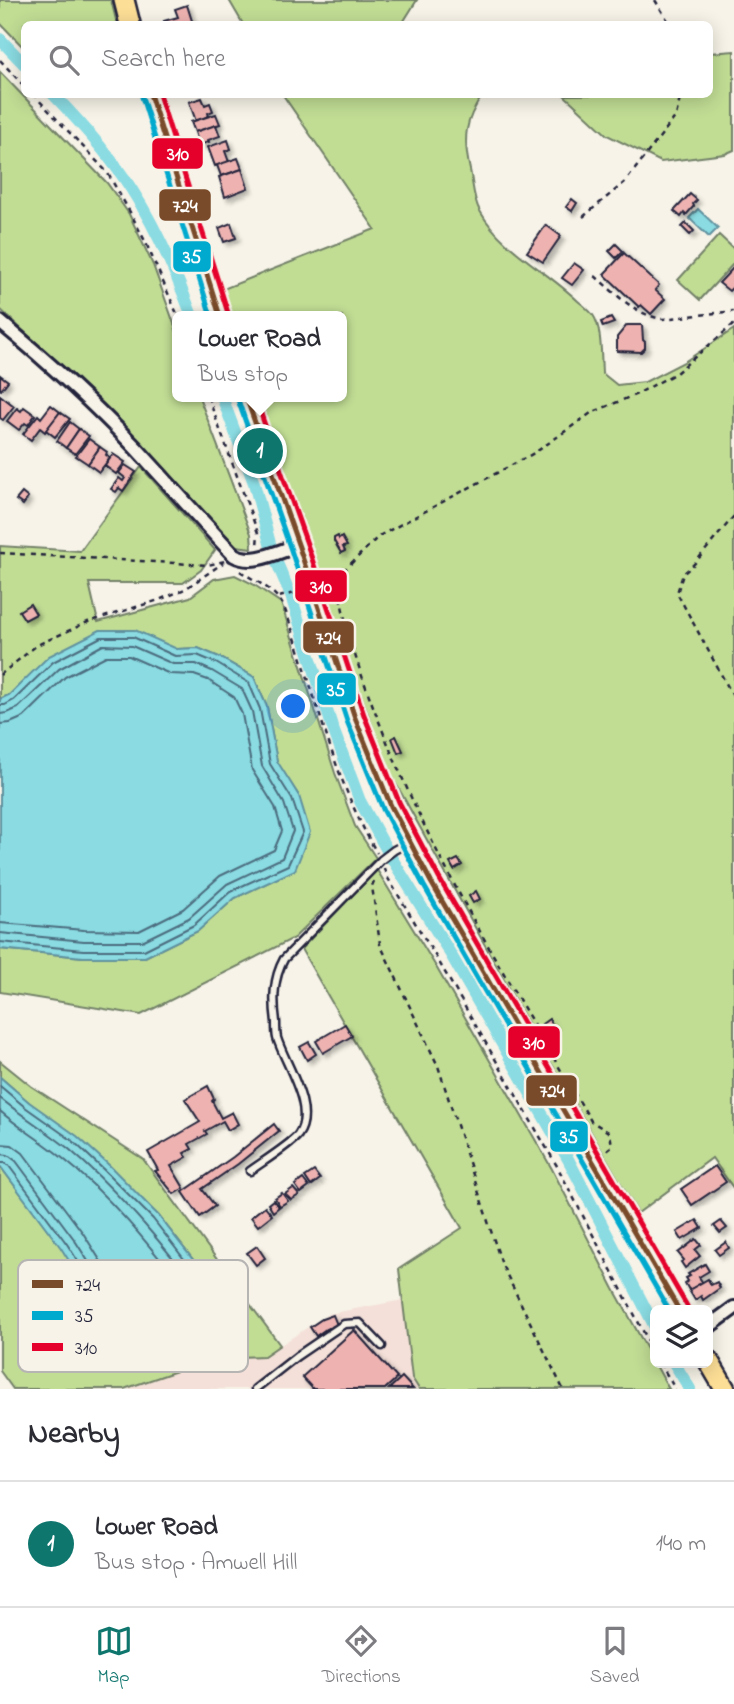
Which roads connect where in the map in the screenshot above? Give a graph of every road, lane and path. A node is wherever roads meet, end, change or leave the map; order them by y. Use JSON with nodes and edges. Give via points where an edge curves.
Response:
{"nodes":[{"id":1,"x":124,"y":0,"type":"edge"},
{"id":2,"x":655,"y":0,"type":"edge"},
{"id":3,"x":129,"y":21,"type":"edge"},
{"id":4,"x":668,"y":21,"type":"edge"},
{"id":5,"x":0,"y":60,"type":"edge"},
{"id":6,"x":21,"y":83,"type":"edge"},
{"id":7,"x":37,"y":98,"type":"edge"},
{"id":8,"x":151,"y":98,"type":"edge"},
{"id":9,"x":680,"y":98,"type":"edge"},
{"id":10,"x":583,"y":216,"type":"dead end"},
{"id":11,"x":595,"y":276,"type":"dead end"},
{"id":12,"x":176,"y":311,"type":"edge"},
{"id":13,"x":218,"y":311,"type":"edge"},
{"id":14,"x":734,"y":311,"type":"edge"},
{"id":15,"x":0,"y":322,"type":"edge"},
{"id":16,"x":734,"y":324,"type":"edge"},
{"id":17,"x":210,"y":402,"type":"edge"},
{"id":18,"x":248,"y":402,"type":"edge"},
{"id":19,"x":734,"y":516,"type":"edge"},
{"id":20,"x":290,"y":548,"type":"junction"},
{"id":21,"x":0,"y":553,"type":"edge"},
{"id":22,"x":261,"y":553,"type":"junction"},
{"id":23,"x":246,"y":575,"type":"dead end"},
{"id":24,"x":337,"y":577,"type":"junction"},
{"id":25,"x":304,"y":591,"type":"junction"},
{"id":26,"x":279,"y":597,"type":"junction"},
{"id":27,"x":0,"y":675,"type":"edge"},
{"id":28,"x":734,"y":698,"type":"edge"},
{"id":29,"x":402,"y":846,"type":"junction"},
{"id":30,"x":383,"y":862,"type":"junction"},
{"id":31,"x":592,"y":1158,"type":"junction"},
{"id":32,"x":250,"y":1171,"type":"dead end"},
{"id":33,"x":676,"y":1305,"type":"edge"},
{"id":34,"x":734,"y":1308,"type":"edge"},
{"id":35,"x":713,"y":1323,"type":"edge"},
{"id":36,"x":650,"y":1344,"type":"edge"},
{"id":37,"x":382,"y":1346,"type":"dead end"},
{"id":38,"x":663,"y":1368,"type":"edge"},
{"id":39,"x":713,"y":1368,"type":"edge"},
{"id":40,"x":255,"y":1389,"type":"edge"},
{"id":41,"x":563,"y":1389,"type":"edge"},
{"id":42,"x":675,"y":1389,"type":"edge"},
{"id":43,"x":725,"y":1389,"type":"edge"}],
"edges":[{"from":1,"to":3,"type":"main road"},
{"from":2,"to":4,"type":"path"},
{"from":5,"to":6,"type":"path"},
{"from":7,"to":12,"type":"path","via":[[107,172]]},
{"from":8,"to":13,"type":"main road"},
{"from":9,"to":10,"type":"path","via":[[676,116],[625,182]]},
{"from":11,"to":14,"type":"path","via":[[652,317]]},
{"from":15,"to":22,"type":"street","via":[[125,438],[234,555],[247,559]]},
{"from":16,"to":24,"type":"path","via":[[676,373],[592,413],[536,452],[379,536]]},
{"from":17,"to":22,"type":"path"},
{"from":18,"to":20,"type":"main road"},
{"from":19,"to":28,"type":"path","via":[[683,574],[677,593]]},
{"from":20,"to":22,"type":"street"},
{"from":20,"to":25,"type":"main road"},
{"from":21,"to":27,"type":"path","via":[[208,565],[226,561],[185,589],[37,645]]},
{"from":23,"to":26,"type":"path"},
{"from":24,"to":25,"type":"path","via":[[327,586]]},
{"from":24,"to":31,"type":"path","via":[[348,634],[367,692],[419,814],[591,1121],[610,1133],[612,1146]]},
{"from":25,"to":26,"type":"path"},
{"from":25,"to":29,"type":"main road"},
{"from":26,"to":30,"type":"path","via":[[351,804]]},
{"from":29,"to":30,"type":"lane"},
{"from":29,"to":31,"type":"main road"},
{"from":30,"to":32,"type":"lane","via":[[284,959],[278,971],[274,1004],[277,1038],[301,1097],[304,1122],[297,1136]]},
{"from":30,"to":36,"type":"path","via":[[386,875],[557,1166]]},
{"from":30,"to":41,"type":"path","via":[[372,886],[380,944],[438,1066],[502,1265]]},
{"from":31,"to":33,"type":"main road"},
{"from":34,"to":35,"type":"street"},
{"from":37,"to":40,"type":"lane","via":[[360,1323],[344,1324]]},
{"from":38,"to":42,"type":"path"},
{"from":39,"to":43,"type":"main road"}]}
